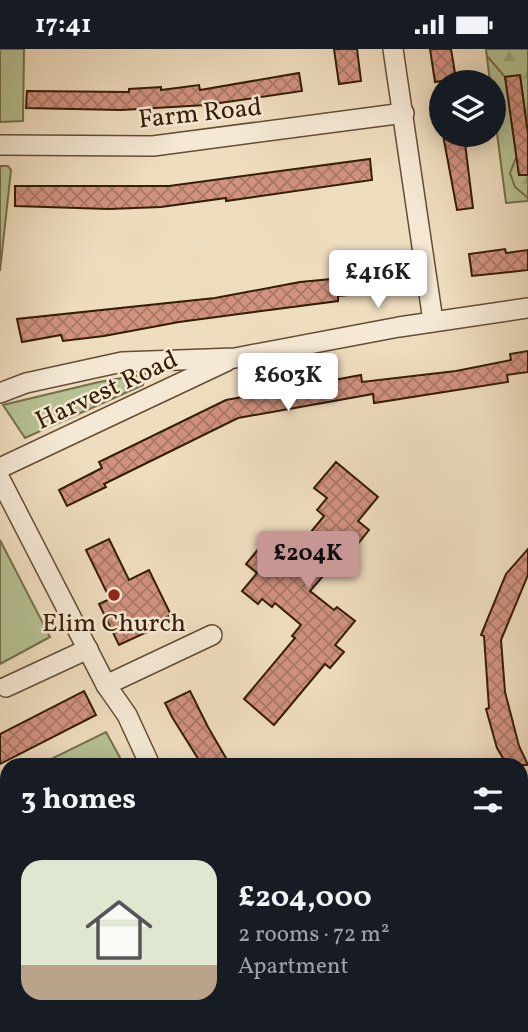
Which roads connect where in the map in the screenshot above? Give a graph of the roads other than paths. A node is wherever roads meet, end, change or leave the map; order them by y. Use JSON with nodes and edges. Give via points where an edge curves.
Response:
{"nodes":[{"id":1,"x":393,"y":49,"type":"edge"},
{"id":2,"x":404,"y":113,"type":"junction"},
{"id":3,"x":0,"y":145,"type":"edge"},
{"id":4,"x":528,"y":308,"type":"edge"},
{"id":5,"x":433,"y":321,"type":"junction"},
{"id":6,"x":235,"y":358,"type":"junction"},
{"id":7,"x":0,"y":393,"type":"edge"},
{"id":8,"x":0,"y":468,"type":"edge"},
{"id":9,"x":0,"y":479,"type":"edge"},
{"id":10,"x":212,"y":635,"type":"dead end"},
{"id":11,"x":88,"y":649,"type":"junction"},
{"id":12,"x":106,"y":685,"type":"junction"},
{"id":13,"x":6,"y":687,"type":"dead end"},
{"id":14,"x":147,"y":758,"type":"edge"}],
"edges":[{"from":1,"to":2,"type":"street"},
{"from":2,"to":3,"type":"street","name":"Farm Road","via":[[153,146]]},
{"from":2,"to":5,"type":"street"},
{"from":4,"to":5,"type":"street","name":"Harvest Road"},
{"from":5,"to":6,"type":"street","name":"Harvest Road"},
{"from":6,"to":7,"type":"street","name":"Harvest Road","via":[[122,362]]},
{"from":6,"to":8,"type":"street","name":"Harvest Road"},
{"from":9,"to":11,"type":"street"},
{"from":10,"to":12,"type":"street"},
{"from":11,"to":12,"type":"street"},
{"from":11,"to":13,"type":"street"},
{"from":12,"to":14,"type":"street","via":[[127,715]]}]}
